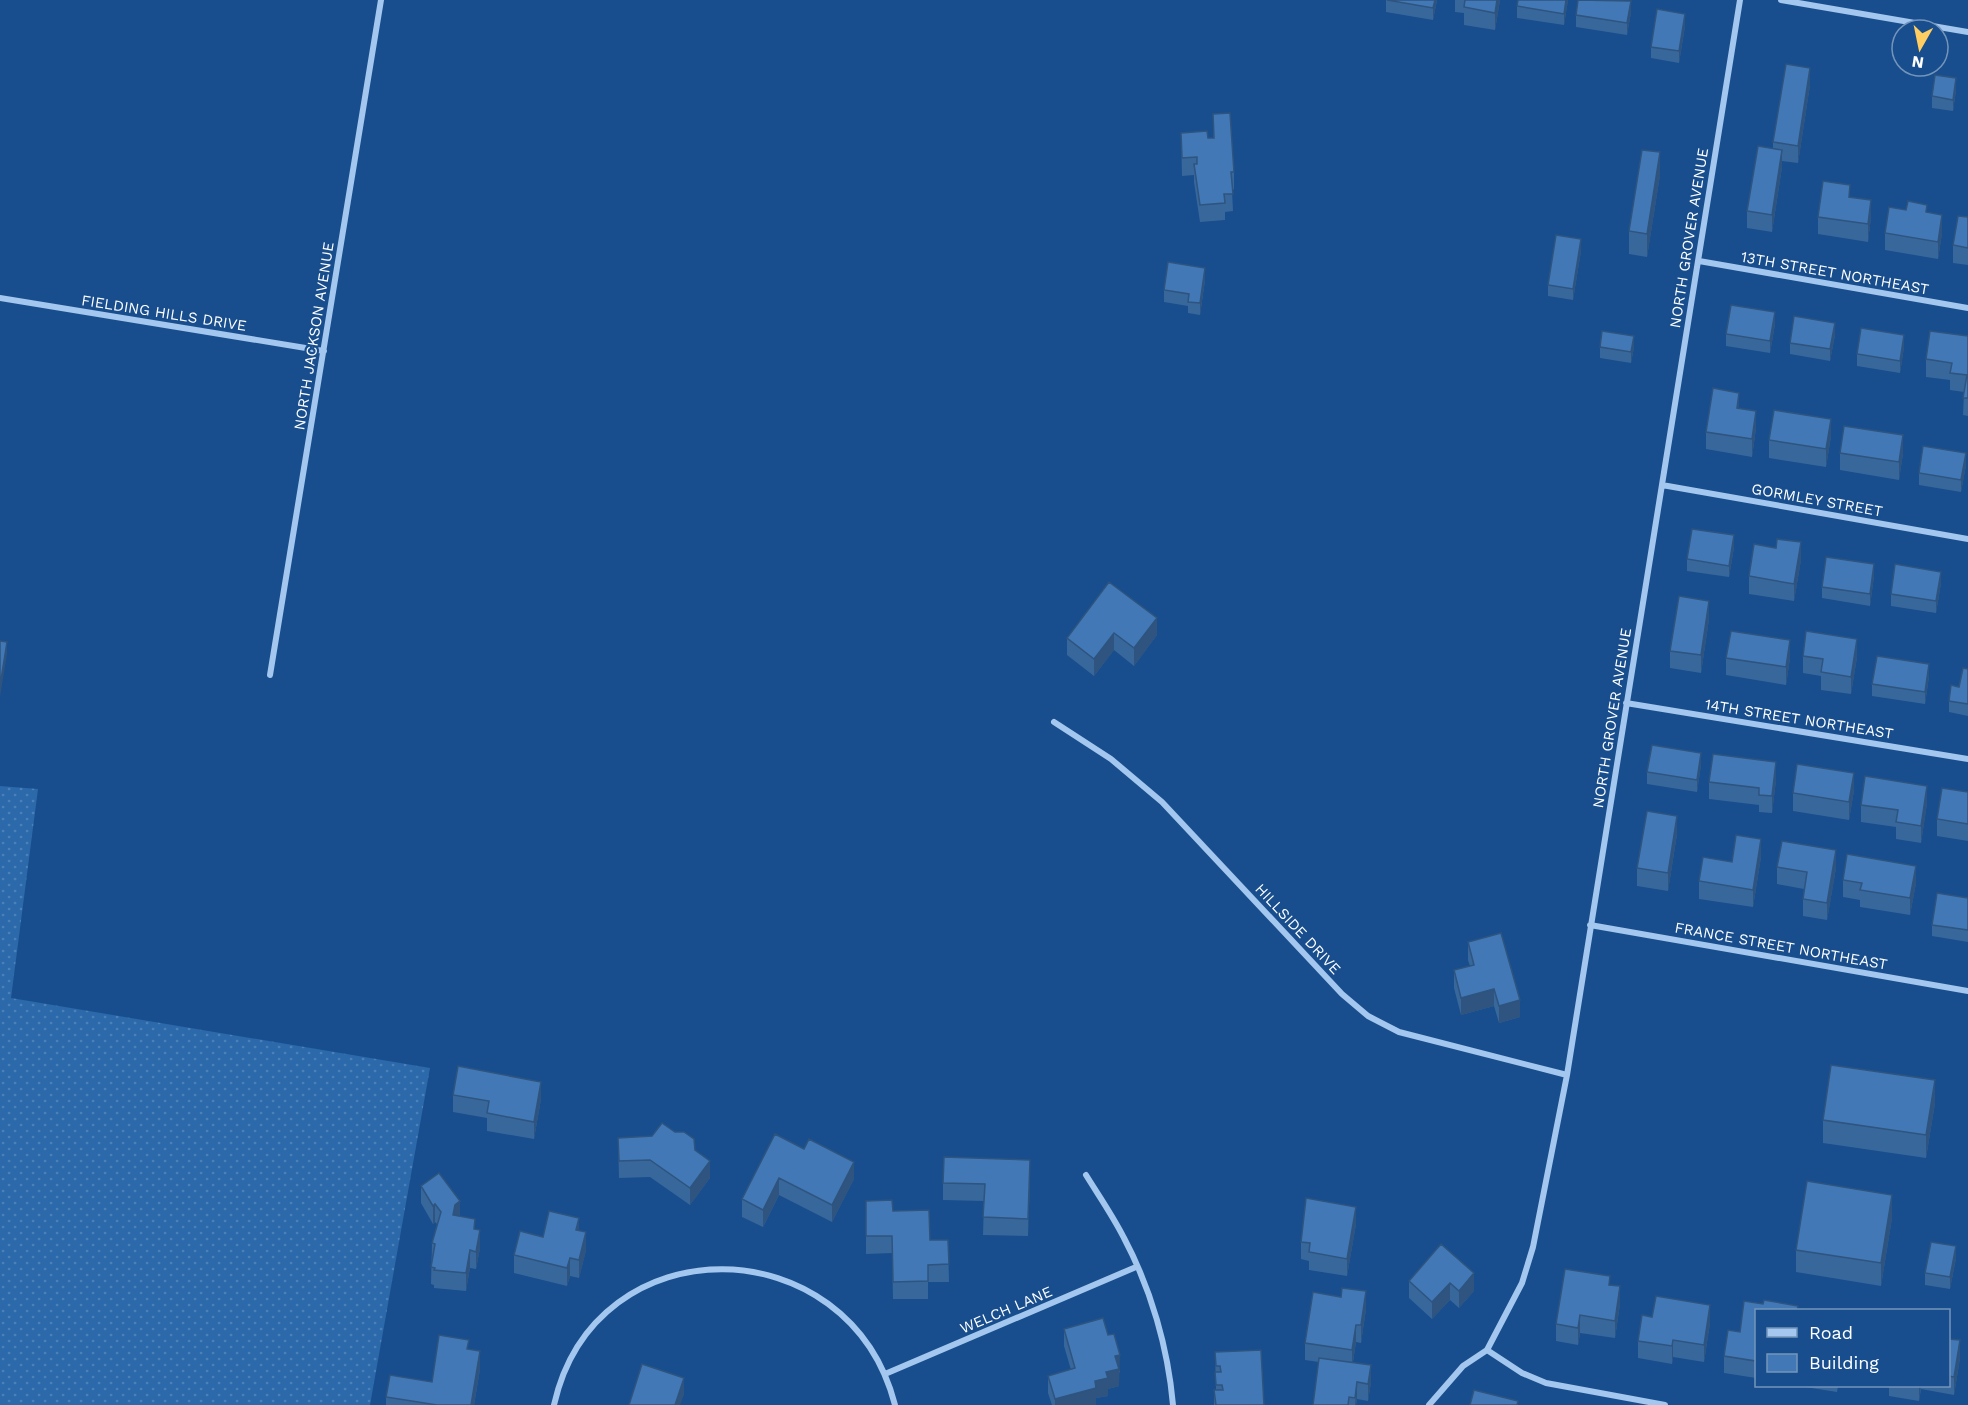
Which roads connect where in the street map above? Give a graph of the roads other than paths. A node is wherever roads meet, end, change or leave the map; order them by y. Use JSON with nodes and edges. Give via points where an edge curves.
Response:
{"nodes":[{"id":1,"x":381,"y":0,"type":"edge"},
{"id":2,"x":1740,"y":0,"type":"edge"},
{"id":3,"x":1781,"y":0,"type":"edge"},
{"id":4,"x":1968,"y":32,"type":"edge"},
{"id":5,"x":1699,"y":261,"type":"junction"},
{"id":6,"x":0,"y":298,"type":"edge"},
{"id":7,"x":1968,"y":308,"type":"edge"},
{"id":8,"x":324,"y":351,"type":"junction"},
{"id":9,"x":1662,"y":485,"type":"junction"},
{"id":10,"x":1968,"y":539,"type":"edge"},
{"id":11,"x":270,"y":675,"type":"dead end"},
{"id":12,"x":1626,"y":703,"type":"junction"},
{"id":13,"x":1054,"y":722,"type":"dead end"},
{"id":14,"x":1968,"y":759,"type":"edge"},
{"id":15,"x":1590,"y":925,"type":"junction"},
{"id":16,"x":1968,"y":992,"type":"edge"},
{"id":17,"x":1567,"y":1075,"type":"junction"},
{"id":18,"x":1086,"y":1175,"type":"dead end"},
{"id":19,"x":1136,"y":1268,"type":"junction"},
{"id":20,"x":1487,"y":1350,"type":"junction"},
{"id":21,"x":885,"y":1374,"type":"junction"},
{"id":22,"x":1644,"y":1403,"type":"edge"},
{"id":23,"x":554,"y":1405,"type":"edge"},
{"id":24,"x":895,"y":1405,"type":"edge"},
{"id":25,"x":1173,"y":1405,"type":"edge"},
{"id":26,"x":1430,"y":1405,"type":"edge"},
{"id":27,"x":1665,"y":1405,"type":"edge"}],
"edges":[{"from":1,"to":8,"type":"street","name":"NORTH JACKSON AVENUE"},
{"from":2,"to":5,"type":"street","name":"NORTH GROVER AVENUE"},
{"from":3,"to":4,"type":"street"},
{"from":5,"to":7,"type":"street","name":"13TH STREET NORTHEAST"},
{"from":5,"to":9,"type":"street","name":"NORTH GROVER AVENUE"},
{"from":6,"to":8,"type":"street","name":"FIELDING HILLS DRIVE"},
{"from":8,"to":11,"type":"street","name":"NORTH JACKSON AVENUE"},
{"from":9,"to":10,"type":"street","name":"GORMLEY STREET"},
{"from":9,"to":12,"type":"street","name":"NORTH GROVER AVENUE"},
{"from":12,"to":14,"type":"street","name":"14TH STREET NORTHEAST"},
{"from":12,"to":15,"type":"street","name":"NORTH GROVER AVENUE"},
{"from":13,"to":17,"type":"street","name":"HILLSIDE DRIVE","via":[[1111,759],[1162,802],[1342,994],[1368,1016],[1411,1035]]},
{"from":15,"to":16,"type":"street","name":"FRANCE STREET NORTHEAST"},
{"from":15,"to":17,"type":"street","name":"NORTH GROVER AVENUE"},
{"from":17,"to":20,"type":"street","name":"NORTH GROVER AVENUE","via":[[1533,1247],[1522,1283]]},
{"from":18,"to":19,"type":"street","via":[[1125,1239]]},
{"from":19,"to":21,"type":"street","name":"WELCH LANE"},
{"from":19,"to":25,"type":"street","via":[[1160,1333]]},
{"from":20,"to":22,"type":"street","via":[[1516,1370],[1546,1383]]},
{"from":20,"to":26,"type":"street","name":"NORTH GROVER AVENUE","via":[[1463,1366]]},
{"from":21,"to":23,"type":"street","via":[[863,1337],[825,1300],[766,1273],[712,1268],[660,1279],[613,1306],[571,1355]]},
{"from":21,"to":24,"type":"street"},
{"from":22,"to":27,"type":"street"}]}
